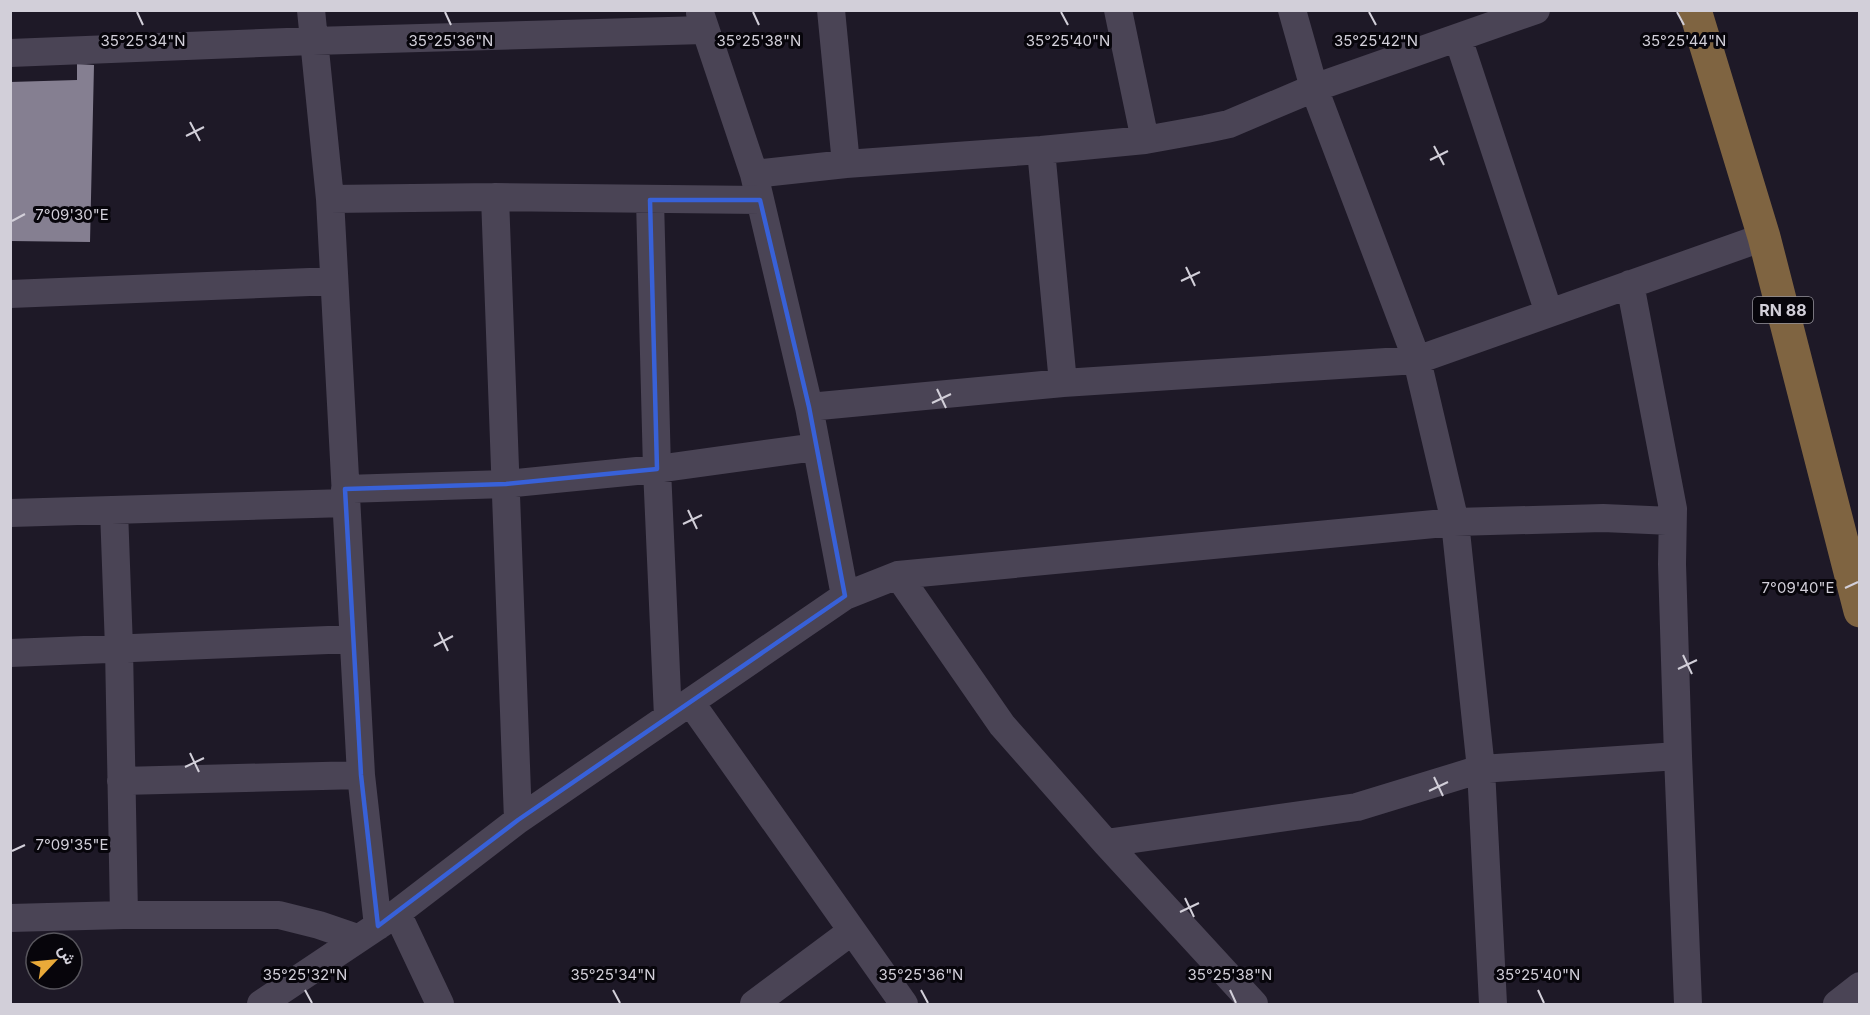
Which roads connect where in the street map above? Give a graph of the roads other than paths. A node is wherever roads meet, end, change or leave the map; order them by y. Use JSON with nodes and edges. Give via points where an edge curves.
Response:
{"nodes":[{"id":1,"x":311,"y":10,"type":"edge"},
{"id":2,"x":831,"y":10,"type":"edge"},
{"id":3,"x":1118,"y":10,"type":"edge"},
{"id":4,"x":1292,"y":10,"type":"edge"},
{"id":5,"x":1536,"y":10,"type":"edge"},
{"id":6,"x":1695,"y":10,"type":"edge"},
{"id":7,"x":702,"y":20,"type":"edge"},
{"id":8,"x":1458,"y":38,"type":"junction"},
{"id":9,"x":313,"y":41,"type":"junction"},
{"id":10,"x":10,"y":53,"type":"edge"},
{"id":11,"x":1314,"y":88,"type":"junction"},
{"id":12,"x":1145,"y":140,"type":"junction"},
{"id":13,"x":1041,"y":150,"type":"junction"},
{"id":14,"x":846,"y":164,"type":"junction"},
{"id":15,"x":757,"y":187,"type":"junction"},
{"id":16,"x":495,"y":197,"type":"junction"},
{"id":17,"x":330,"y":199,"type":"junction"},
{"id":18,"x":650,"y":200,"type":"junction"},
{"id":19,"x":1764,"y":237,"type":"junction"},
{"id":20,"x":334,"y":281,"type":"junction"},
{"id":21,"x":1630,"y":284,"type":"junction"},
{"id":22,"x":10,"y":294,"type":"edge"},
{"id":23,"x":1549,"y":313,"type":"junction"},
{"id":24,"x":1417,"y":360,"type":"junction"},
{"id":25,"x":1063,"y":383,"type":"junction"},
{"id":26,"x":810,"y":407,"type":"junction"},
{"id":27,"x":816,"y":447,"type":"junction"},
{"id":28,"x":657,"y":469,"type":"junction"},
{"id":29,"x":506,"y":484,"type":"junction"},
{"id":30,"x":346,"y":496,"type":"junction"},
{"id":31,"x":114,"y":510,"type":"junction"},
{"id":32,"x":10,"y":513,"type":"edge"},
{"id":33,"x":1672,"y":521,"type":"junction"},
{"id":34,"x":1455,"y":522,"type":"junction"},
{"id":35,"x":898,"y":574,"type":"junction"},
{"id":36,"x":845,"y":596,"type":"junction"},
{"id":37,"x":1860,"y":611,"type":"edge"},
{"id":38,"x":353,"y":639,"type":"junction"},
{"id":39,"x":119,"y":648,"type":"junction"},
{"id":40,"x":10,"y":653,"type":"edge"},
{"id":41,"x":679,"y":710,"type":"junction"},
{"id":42,"x":1678,"y":756,"type":"junction"},
{"id":43,"x":1481,"y":769,"type":"junction"},
{"id":44,"x":361,"y":775,"type":"junction"},
{"id":45,"x":121,"y":781,"type":"junction"},
{"id":46,"x":518,"y":819,"type":"junction"},
{"id":47,"x":1106,"y":843,"type":"junction"},
{"id":48,"x":124,"y":915,"type":"junction"},
{"id":49,"x":10,"y":918,"type":"edge"},
{"id":50,"x":377,"y":926,"type":"junction"},
{"id":51,"x":852,"y":931,"type":"junction"},
{"id":52,"x":1860,"y":986,"type":"edge"},
{"id":53,"x":261,"y":1005,"type":"edge"},
{"id":54,"x":440,"y":1005,"type":"edge"},
{"id":55,"x":754,"y":1005,"type":"edge"},
{"id":56,"x":904,"y":1005,"type":"edge"},
{"id":57,"x":1254,"y":1005,"type":"edge"},
{"id":58,"x":1493,"y":1005,"type":"edge"},
{"id":59,"x":1688,"y":1005,"type":"edge"},
{"id":60,"x":1837,"y":1005,"type":"edge"}],
"edges":[{"from":1,"to":9,"type":"street"},
{"from":2,"to":14,"type":"street"},
{"from":3,"to":12,"type":"street"},
{"from":4,"to":11,"type":"street"},
{"from":5,"to":8,"type":"street"},
{"from":6,"to":19,"type":"main road","number":"RN 88"},
{"from":7,"to":9,"type":"street"},
{"from":7,"to":15,"type":"street"},
{"from":8,"to":11,"type":"street"},
{"from":8,"to":23,"type":"street"},
{"from":9,"to":10,"type":"street"},
{"from":9,"to":17,"type":"street"},
{"from":11,"to":12,"type":"street","via":[[1229,124]]},
{"from":11,"to":24,"type":"street"},
{"from":12,"to":13,"type":"street"},
{"from":13,"to":14,"type":"street"},
{"from":13,"to":25,"type":"street"},
{"from":14,"to":15,"type":"street"},
{"from":15,"to":18,"type":"street"},
{"from":15,"to":26,"type":"street"},
{"from":16,"to":17,"type":"street"},
{"from":16,"to":18,"type":"street"},
{"from":16,"to":29,"type":"street"},
{"from":17,"to":20,"type":"street"},
{"from":18,"to":28,"type":"street"},
{"from":19,"to":21,"type":"street"},
{"from":19,"to":37,"type":"main road","number":"RN 88"},
{"from":20,"to":22,"type":"street"},
{"from":20,"to":30,"type":"street"},
{"from":21,"to":23,"type":"street"},
{"from":21,"to":33,"type":"street","via":[[1673,508]]},
{"from":23,"to":24,"type":"street"},
{"from":24,"to":25,"type":"street"},
{"from":24,"to":34,"type":"street"},
{"from":25,"to":26,"type":"street"},
{"from":26,"to":27,"type":"street"},
{"from":27,"to":28,"type":"street"},
{"from":27,"to":36,"type":"street"},
{"from":28,"to":29,"type":"street"},
{"from":28,"to":41,"type":"street"},
{"from":29,"to":30,"type":"street"},
{"from":29,"to":46,"type":"street"},
{"from":30,"to":31,"type":"street"},
{"from":30,"to":38,"type":"street"},
{"from":31,"to":32,"type":"street"},
{"from":31,"to":39,"type":"street"},
{"from":33,"to":34,"type":"street","via":[[1603,518]]},
{"from":33,"to":42,"type":"street"},
{"from":34,"to":35,"type":"street"},
{"from":34,"to":43,"type":"street"},
{"from":35,"to":36,"type":"street"},
{"from":35,"to":47,"type":"street","via":[[1002,725]]},
{"from":36,"to":41,"type":"street"},
{"from":38,"to":39,"type":"street"},
{"from":38,"to":44,"type":"street"},
{"from":39,"to":40,"type":"street"},
{"from":39,"to":45,"type":"street"},
{"from":41,"to":46,"type":"street"},
{"from":41,"to":51,"type":"street"},
{"from":42,"to":43,"type":"street"},
{"from":42,"to":59,"type":"street"},
{"from":43,"to":47,"type":"street","via":[[1357,807]]},
{"from":43,"to":58,"type":"street"},
{"from":44,"to":45,"type":"street"},
{"from":44,"to":50,"type":"street"},
{"from":45,"to":48,"type":"street"},
{"from":46,"to":50,"type":"street"},
{"from":47,"to":57,"type":"street"},
{"from":48,"to":49,"type":"street"},
{"from":48,"to":50,"type":"street","via":[[279,915],[319,925]]},
{"from":50,"to":53,"type":"street"},
{"from":50,"to":54,"type":"street"},
{"from":51,"to":55,"type":"street"},
{"from":51,"to":56,"type":"street"},
{"from":52,"to":60,"type":"street"}]}
